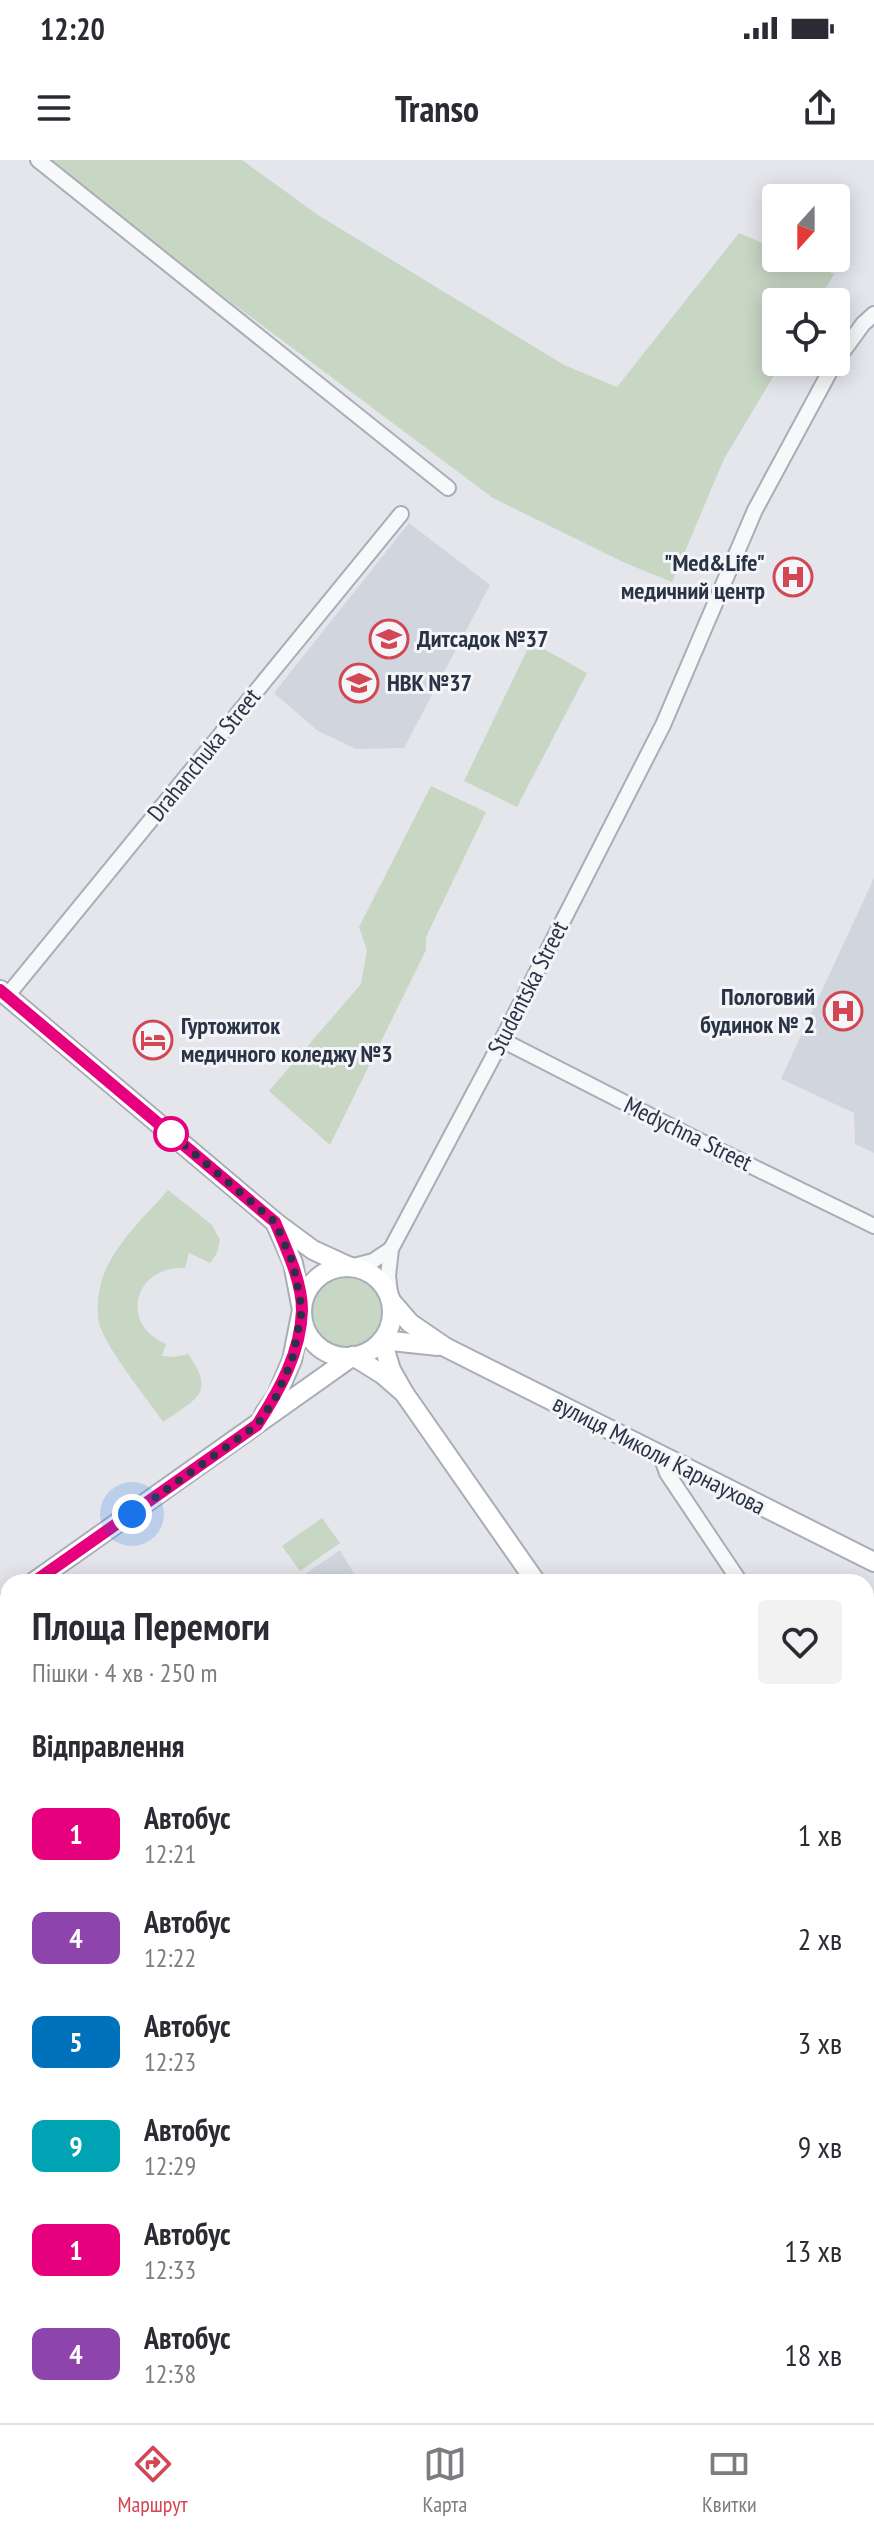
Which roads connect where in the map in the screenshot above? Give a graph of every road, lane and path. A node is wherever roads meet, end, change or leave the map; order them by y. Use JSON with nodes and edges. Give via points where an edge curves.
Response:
{"nodes":[{"id":1,"x":38,"y":160,"type":"edge"},
{"id":2,"x":874,"y":314,"type":"edge"},
{"id":3,"x":850,"y":342,"type":"edge"},
{"id":4,"x":825,"y":376,"type":"edge"},
{"id":5,"x":448,"y":488,"type":"dead end"},
{"id":6,"x":401,"y":514,"type":"dead end"},
{"id":7,"x":3,"y":993,"type":"edge"},
{"id":8,"x":502,"y":1040,"type":"junction"},
{"id":9,"x":275,"y":1222,"type":"junction"},
{"id":10,"x":874,"y":1226,"type":"edge"},
{"id":11,"x":391,"y":1249,"type":"junction"},
{"id":12,"x":350,"y":1267,"type":"junction"},
{"id":13,"x":391,"y":1301,"type":"junction"},
{"id":14,"x":302,"y":1310,"type":"junction"},
{"id":15,"x":382,"y":1340,"type":"junction"},
{"id":16,"x":445,"y":1347,"type":"junction"},
{"id":17,"x":353,"y":1356,"type":"junction"},
{"id":18,"x":404,"y":1393,"type":"junction"},
{"id":19,"x":257,"y":1425,"type":"junction"},
{"id":20,"x":661,"y":1456,"type":"junction"},
{"id":21,"x":874,"y":1562,"type":"edge"},
{"id":22,"x":45,"y":1574,"type":"edge"},
{"id":23,"x":530,"y":1574,"type":"edge"},
{"id":24,"x":735,"y":1574,"type":"edge"}],
"edges":[{"from":1,"to":5,"type":"street"},
{"from":2,"to":3,"type":"street","name":"Studentska Street"},
{"from":4,"to":8,"type":"street","name":"Studentska Street","via":[[755,510],[663,725]]},
{"from":6,"to":7,"type":"street","name":"Drahanchuka Street"},
{"from":7,"to":9,"type":"main road"},
{"from":8,"to":10,"type":"street","name":"Medychna Street"},
{"from":8,"to":11,"type":"street","name":"Studentska Street"},
{"from":9,"to":12,"type":"main road","via":[[313,1250]]},
{"from":9,"to":14,"type":"main road","via":[[293,1263]]},
{"from":11,"to":12,"type":"street"},
{"from":11,"to":13,"type":"street"},
{"from":12,"to":13,"type":"main road","via":[[372,1274]]},
{"from":12,"to":14,"type":"main road","via":[[336,1268],[312,1283]]},
{"from":13,"to":15,"type":"main road","via":[[391,1321]]},
{"from":13,"to":16,"type":"main road","name":"вулиця Миколи Карнаухова","via":[[410,1323]]},
{"from":14,"to":17,"type":"main road","via":[[308,1335],[317,1345]]},
{"from":14,"to":19,"type":"main road","via":[[292,1360]]},
{"from":15,"to":16,"type":"main road","name":"вулиця Миколи Карнаухова"},
{"from":15,"to":17,"type":"main road"},
{"from":15,"to":18,"type":"main road"},
{"from":16,"to":20,"type":"main road","name":"вулиця Миколи Карнаухова"},
{"from":17,"to":18,"type":"main road"},
{"from":17,"to":19,"type":"main road"},
{"from":18,"to":23,"type":"main road"},
{"from":19,"to":22,"type":"main road"},
{"from":20,"to":21,"type":"main road","name":"вулиця Миколи Карнаухова"},
{"from":20,"to":24,"type":"street"}]}
